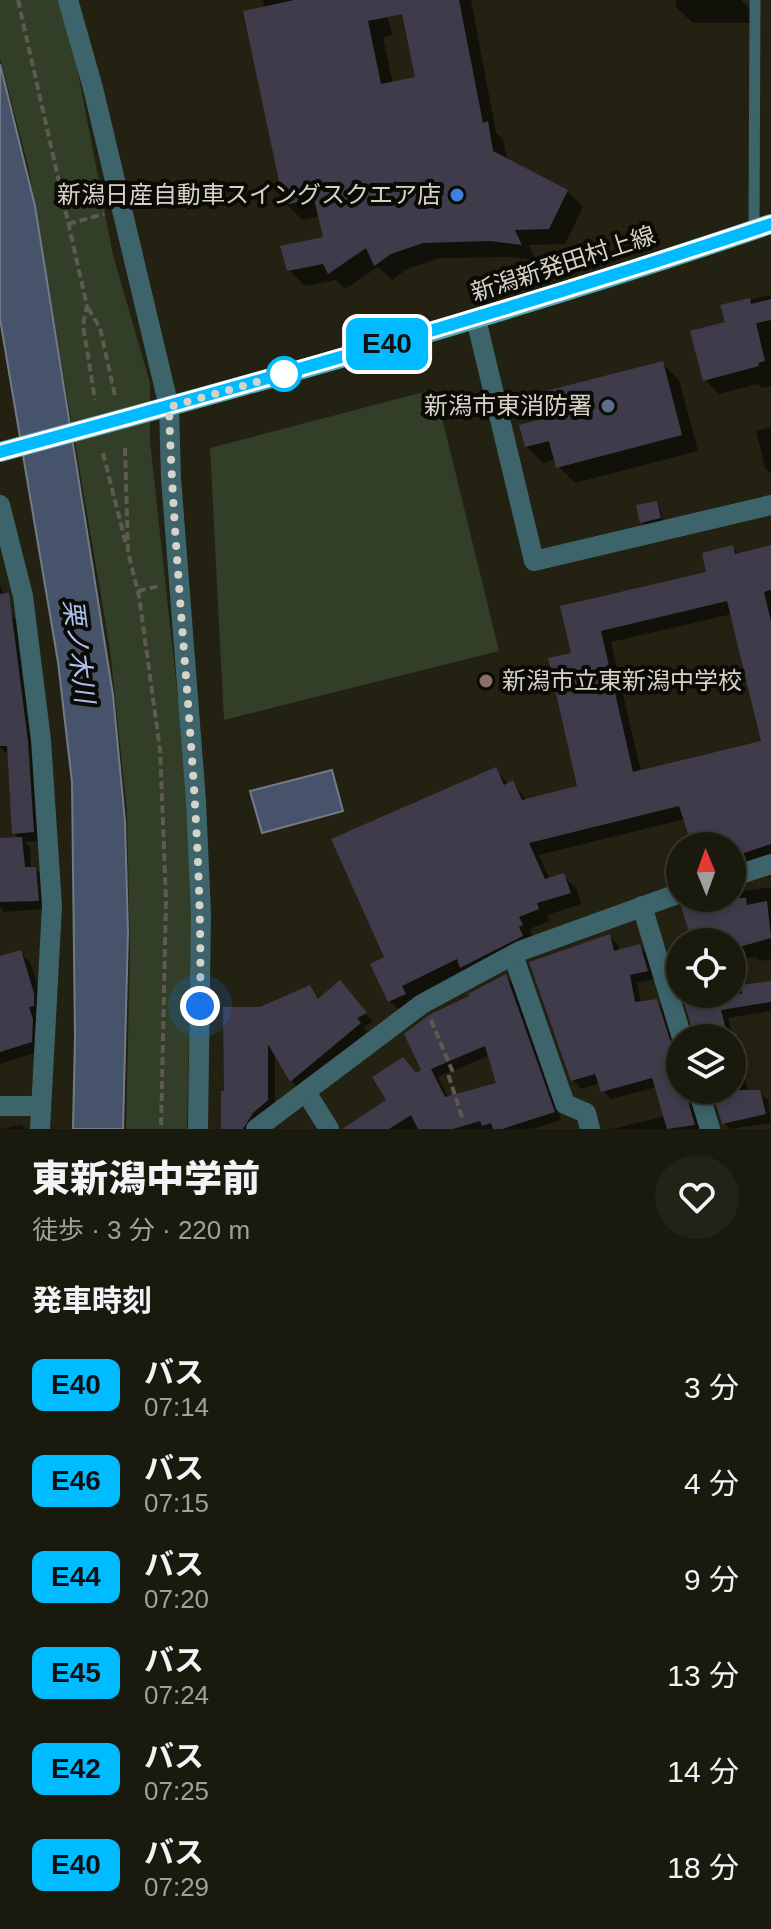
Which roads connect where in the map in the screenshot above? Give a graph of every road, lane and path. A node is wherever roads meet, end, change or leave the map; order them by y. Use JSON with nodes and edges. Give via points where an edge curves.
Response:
{"nodes":[{"id":1,"x":18,"y":0,"type":"edge"},
{"id":2,"x":68,"y":0,"type":"edge"},
{"id":3,"x":755,"y":0,"type":"edge"},
{"id":4,"x":122,"y":210,"type":"junction"},
{"id":5,"x":68,"y":224,"type":"junction"},
{"id":6,"x":762,"y":227,"type":"edge"},
{"id":7,"x":87,"y":306,"type":"junction"},
{"id":8,"x":476,"y":319,"type":"junction"},
{"id":9,"x":115,"y":396,"type":"dead end"},
{"id":10,"x":95,"y":400,"type":"dead end"},
{"id":11,"x":169,"y":407,"type":"junction"},
{"id":12,"x":125,"y":448,"type":"dead end"},
{"id":13,"x":0,"y":452,"type":"edge"},
{"id":14,"x":103,"y":453,"type":"dead end"},
{"id":15,"x":0,"y":505,"type":"edge"},
{"id":16,"x":771,"y":505,"type":"edge"},
{"id":17,"x":128,"y":552,"type":"junction"},
{"id":18,"x":771,"y":864,"type":"edge"},
{"id":19,"x":746,"y":872,"type":"edge"},
{"id":20,"x":666,"y":898,"type":"edge"},
{"id":21,"x":642,"y":906,"type":"junction"},
{"id":22,"x":513,"y":955,"type":"junction"},
{"id":23,"x":422,"y":1004,"type":"junction"},
{"id":24,"x":678,"y":1024,"type":"edge"},
{"id":25,"x":306,"y":1092,"type":"junction"},
{"id":26,"x":702,"y":1104,"type":"edge"},
{"id":27,"x":0,"y":1106,"type":"edge"},
{"id":28,"x":40,"y":1106,"type":"junction"},
{"id":29,"x":463,"y":1120,"type":"dead end"},
{"id":30,"x":40,"y":1129,"type":"edge"},
{"id":31,"x":161,"y":1129,"type":"edge"},
{"id":32,"x":198,"y":1129,"type":"edge"},
{"id":33,"x":256,"y":1129,"type":"edge"},
{"id":34,"x":329,"y":1129,"type":"edge"},
{"id":35,"x":590,"y":1129,"type":"edge"},
{"id":36,"x":710,"y":1129,"type":"edge"}],
"edges":[{"from":1,"to":5,"type":"path"},
{"from":2,"to":4,"type":"street"},
{"from":3,"to":6,"type":"lane"},
{"from":4,"to":5,"type":"path"},
{"from":4,"to":11,"type":"street"},
{"from":5,"to":7,"type":"path"},
{"from":6,"to":8,"type":"main road","name":"新潟新発田村上線"},
{"from":7,"to":9,"type":"path","via":[[100,328]]},
{"from":7,"to":10,"type":"path","via":[[83,325]]},
{"from":8,"to":11,"type":"main road","name":"新潟新発田村上線"},
{"from":8,"to":16,"type":"street","via":[[534,561]]},
{"from":11,"to":13,"type":"main road","name":"新潟新発田村上線"},
{"from":11,"to":32,"type":"street","via":[[201,914]]},
{"from":12,"to":17,"type":"path"},
{"from":14,"to":17,"type":"path"},
{"from":15,"to":28,"type":"street","via":[[23,596],[41,740],[52,906]]},
{"from":17,"to":31,"type":"path","via":[[160,749],[166,899]]},
{"from":18,"to":19,"type":"street"},
{"from":20,"to":21,"type":"street"},
{"from":21,"to":22,"type":"street"},
{"from":21,"to":24,"type":"street"},
{"from":22,"to":23,"type":"street"},
{"from":22,"to":35,"type":"street","via":[[565,1104],[586,1113]]},
{"from":23,"to":25,"type":"street"},
{"from":23,"to":29,"type":"path","via":[[452,1070],[449,1077]]},
{"from":25,"to":33,"type":"street"},
{"from":25,"to":34,"type":"street"},
{"from":26,"to":36,"type":"street"},
{"from":27,"to":28,"type":"street"},
{"from":28,"to":30,"type":"street"}]}
